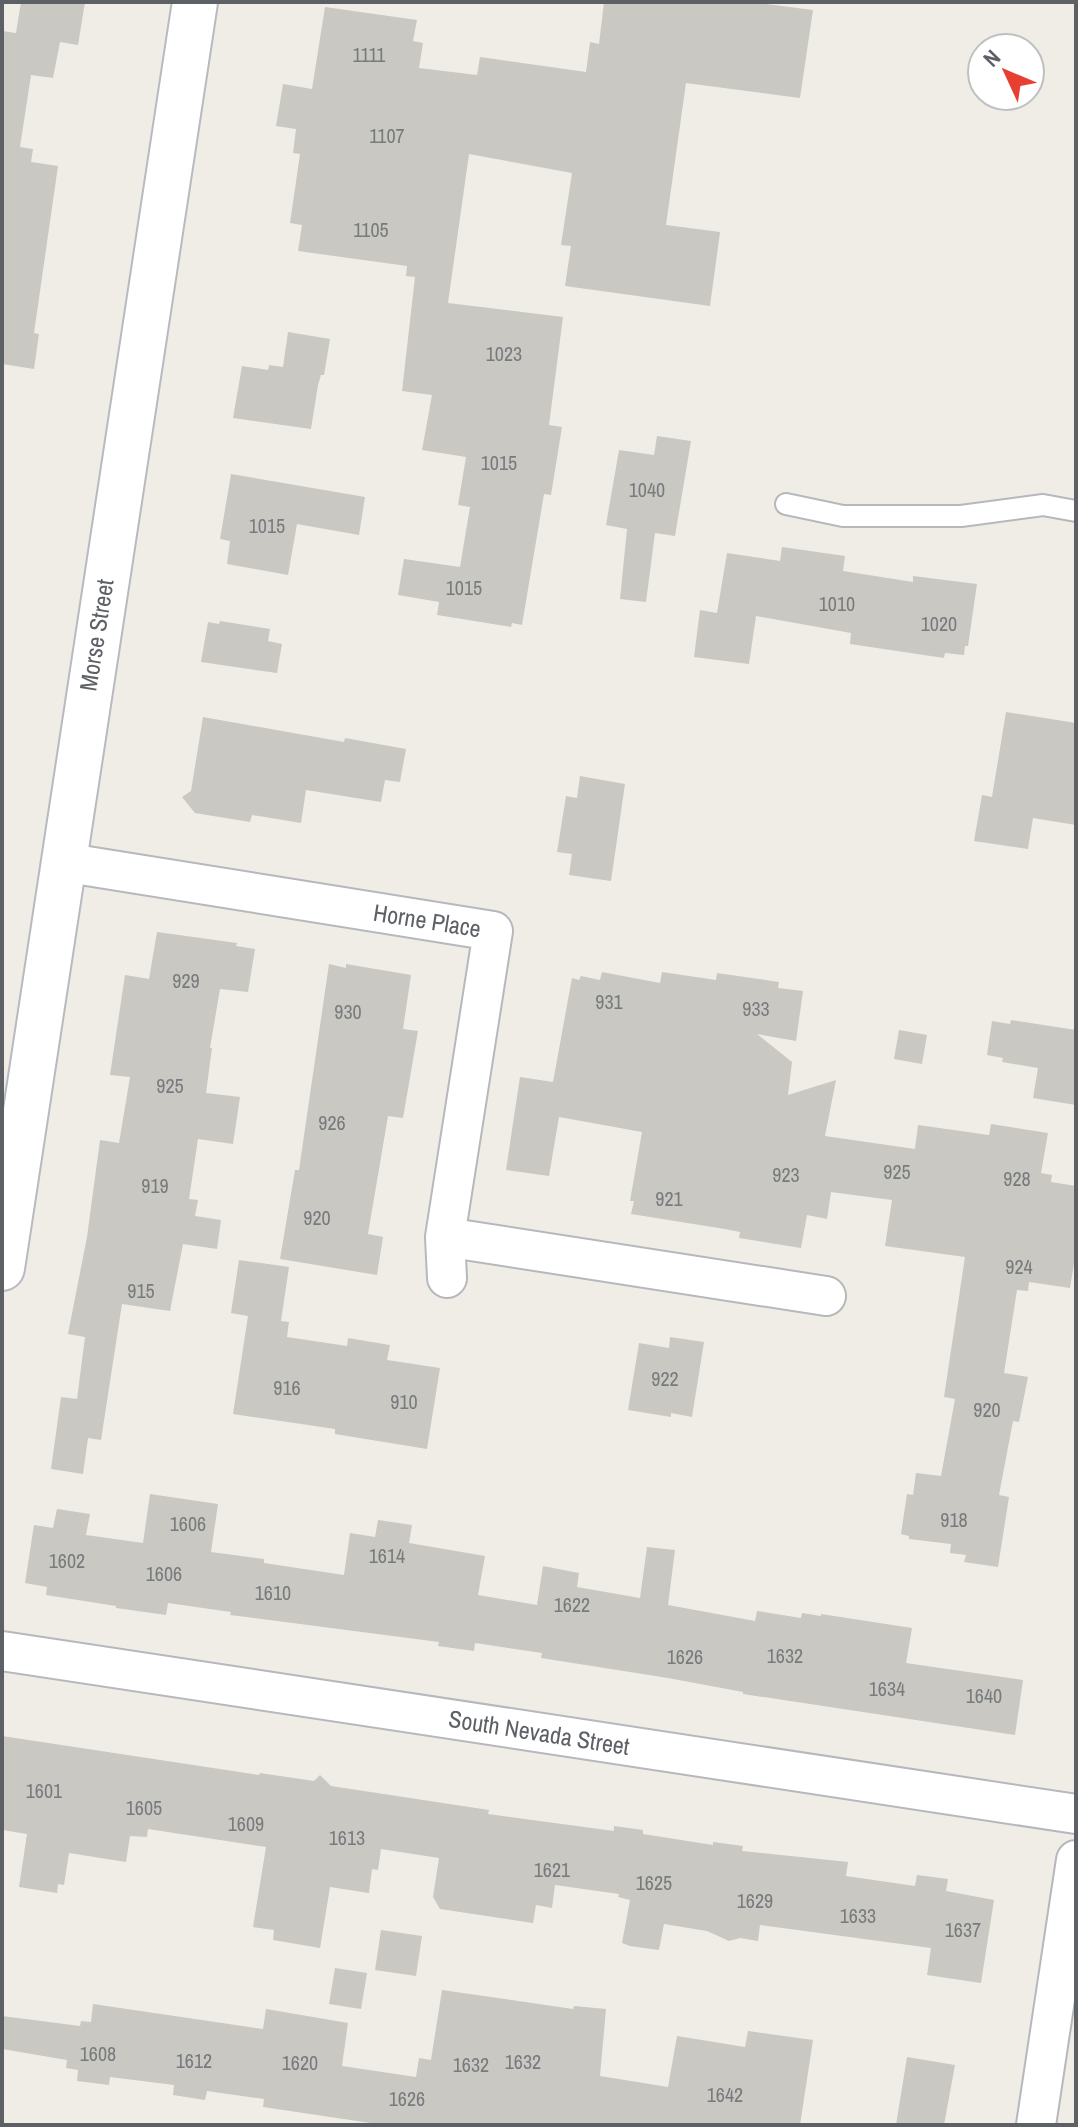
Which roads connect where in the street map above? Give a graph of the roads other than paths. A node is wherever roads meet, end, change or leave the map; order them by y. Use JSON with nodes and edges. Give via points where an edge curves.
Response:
{"nodes":[{"id":1,"x":195,"y":2,"type":"edge"},
{"id":2,"x":786,"y":504,"type":"dead end"},
{"id":3,"x":1076,"y":511,"type":"edge"},
{"id":4,"x":62,"y":862,"type":"junction"},
{"id":5,"x":445,"y":1237,"type":"junction"},
{"id":6,"x":2,"y":1268,"type":"edge"},
{"id":7,"x":447,"y":1278,"type":"dead end"},
{"id":8,"x":826,"y":1296,"type":"dead end"},
{"id":9,"x":2,"y":1651,"type":"edge"},
{"id":10,"x":1076,"y":1814,"type":"edge"},
{"id":11,"x":1076,"y":1860,"type":"edge"},
{"id":12,"x":1036,"y":2125,"type":"edge"}],
"edges":[{"from":1,"to":4,"type":"street","name":"Morse Street"},
{"from":2,"to":3,"type":"lane","via":[[843,516],[961,516],[1043,505]]},
{"from":4,"to":5,"type":"street","name":"Horne Place","via":[[493,931]]},
{"from":4,"to":6,"type":"street","name":"Morse Street"},
{"from":5,"to":7,"type":"street","name":"Horne Place"},
{"from":5,"to":8,"type":"street"},
{"from":9,"to":10,"type":"street","name":"South Nevada Street"},
{"from":11,"to":12,"type":"street"}]}
